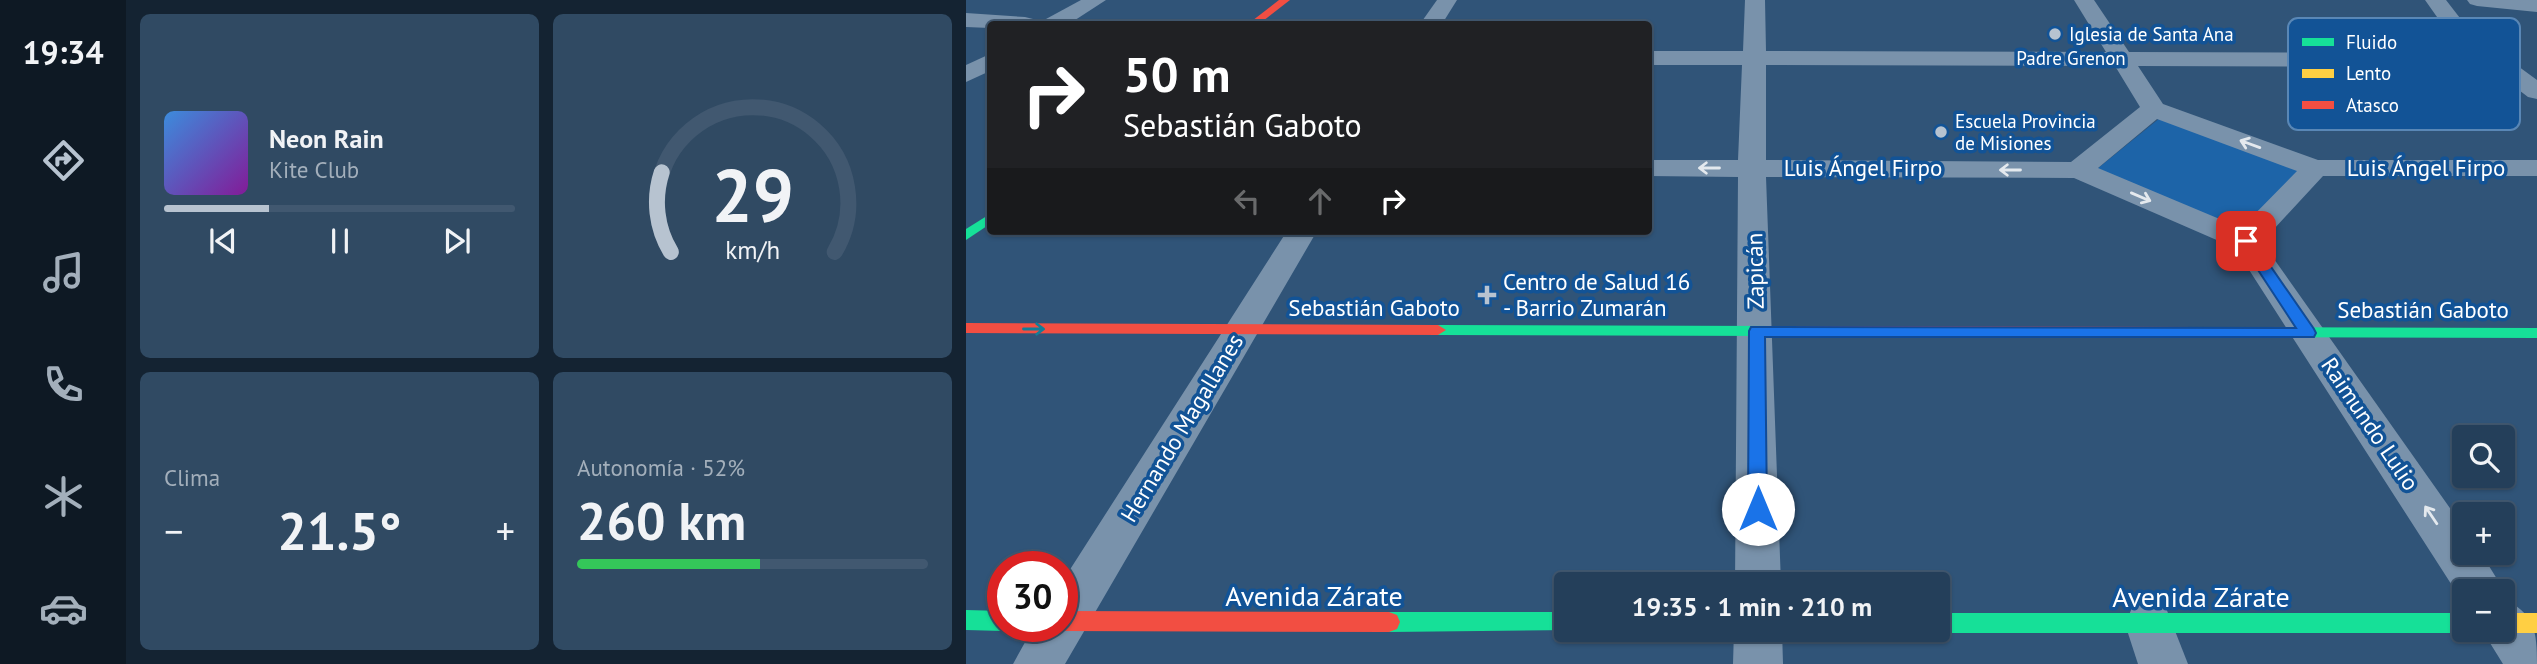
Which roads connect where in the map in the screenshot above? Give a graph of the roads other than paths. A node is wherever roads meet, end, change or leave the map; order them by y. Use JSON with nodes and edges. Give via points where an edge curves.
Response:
{"nodes":[{"id":1,"x":1096,"y":0,"type":"edge"},
{"id":2,"x":1285,"y":0,"type":"edge"},
{"id":3,"x":1447,"y":0,"type":"edge"},
{"id":4,"x":1755,"y":0,"type":"edge"},
{"id":5,"x":2084,"y":0,"type":"edge"},
{"id":6,"x":2435,"y":0,"type":"edge"},
{"id":7,"x":2477,"y":0,"type":"edge"},
{"id":8,"x":2537,"y":6,"type":"edge"},
{"id":9,"x":2448,"y":18,"type":"edge"},
{"id":10,"x":966,"y":20,"type":"edge"},
{"id":11,"x":987,"y":21,"type":"edge"},
{"id":12,"x":1059,"y":21,"type":"edge"},
{"id":13,"x":1258,"y":21,"type":"edge"},
{"id":14,"x":1433,"y":21,"type":"edge"},
{"id":15,"x":1652,"y":58,"type":"edge"},
{"id":16,"x":1755,"y":58,"type":"junction"},
{"id":17,"x":2120,"y":58,"type":"junction"},
{"id":18,"x":2288,"y":59,"type":"edge"},
{"id":19,"x":987,"y":63,"type":"edge"},
{"id":20,"x":966,"y":75,"type":"edge"},
{"id":21,"x":2520,"y":79,"type":"edge"},
{"id":22,"x":2537,"y":92,"type":"edge"},
{"id":23,"x":2154,"y":109,"type":"junction"},
{"id":24,"x":1752,"y":167,"type":"junction"},
{"id":25,"x":2315,"y":167,"type":"junction"},
{"id":26,"x":1652,"y":168,"type":"edge"},
{"id":27,"x":2537,"y":168,"type":"edge"},
{"id":28,"x":2078,"y":170,"type":"junction"},
{"id":29,"x":987,"y":220,"type":"edge"},
{"id":30,"x":1300,"y":235,"type":"edge"},
{"id":31,"x":966,"y":236,"type":"edge"},
{"id":32,"x":2246,"y":241,"type":"junction"},
{"id":33,"x":966,"y":328,"type":"edge"},
{"id":34,"x":1241,"y":330,"type":"junction"},
{"id":35,"x":1756,"y":331,"type":"junction"},
{"id":36,"x":2308,"y":333,"type":"junction"},
{"id":37,"x":2537,"y":333,"type":"edge"},
{"id":38,"x":1758,"y":572,"type":"edge"},
{"id":39,"x":2473,"y":579,"type":"edge"},
{"id":40,"x":1078,"y":597,"type":"edge"},
{"id":41,"x":966,"y":620,"type":"edge"},
{"id":42,"x":987,"y":621,"type":"edge"},
{"id":43,"x":1554,"y":622,"type":"edge"},
{"id":44,"x":2452,"y":622,"type":"edge"},
{"id":45,"x":1078,"y":623,"type":"edge"},
{"id":46,"x":1950,"y":624,"type":"edge"},
{"id":47,"x":2515,"y":641,"type":"edge"},
{"id":48,"x":1051,"y":642,"type":"edge"},
{"id":49,"x":1758,"y":642,"type":"edge"},
{"id":50,"x":2156,"y":644,"type":"edge"},
{"id":51,"x":1038,"y":664,"type":"edge"},
{"id":52,"x":1758,"y":664,"type":"edge"},
{"id":53,"x":2531,"y":664,"type":"edge"}],
"edges":[{"from":1,"to":12,"type":"street"},
{"from":2,"to":13,"type":"street"},
{"from":3,"to":14,"type":"street"},
{"from":4,"to":16,"type":"street","name":"Zapicán"},
{"from":5,"to":17,"type":"street"},
{"from":6,"to":9,"type":"street"},
{"from":7,"to":8,"type":"street"},
{"from":10,"to":11,"type":"street"},
{"from":15,"to":16,"type":"street","name":"Padre Grenon"},
{"from":16,"to":17,"type":"street","name":"Padre Grenon"},
{"from":16,"to":24,"type":"street","name":"Zapicán"},
{"from":17,"to":18,"type":"street","name":"Padre Grenon"},
{"from":17,"to":23,"type":"street"},
{"from":19,"to":20,"type":"street"},
{"from":21,"to":22,"type":"street"},
{"from":25,"to":23,"type":"street","one_way":true},
{"from":23,"to":28,"type":"street"},
{"from":24,"to":26,"type":"street","name":"Luis Ángel Firpo","one_way":true},
{"from":28,"to":24,"type":"street","name":"Luis Ángel Firpo","one_way":true},
{"from":24,"to":35,"type":"street","name":"Zapicán"},
{"from":25,"to":27,"type":"street","name":"Luis Ángel Firpo"},
{"from":25,"to":32,"type":"street"},
{"from":28,"to":32,"type":"street","name":"Luis Ángel Firpo","one_way":true},
{"from":29,"to":31,"type":"street"},
{"from":30,"to":34,"type":"street","name":"Hernando Magallanes"},
{"from":32,"to":36,"type":"street","name":"Raimundo Lulio"},
{"from":33,"to":34,"type":"street","name":"Sebastián Gaboto","one_way":true},
{"from":34,"to":35,"type":"street","name":"Sebastián Gaboto"},
{"from":34,"to":40,"type":"street","name":"Hernando Magallanes"},
{"from":35,"to":36,"type":"street","name":"Sebastián Gaboto"},
{"from":35,"to":38,"type":"street","name":"Zapicán"},
{"from":36,"to":37,"type":"street","name":"Sebastián Gaboto"},
{"from":39,"to":36,"type":"street","name":"Raimundo Lulio","one_way":true},
{"from":41,"to":42,"type":"street"},
{"from":43,"to":45,"type":"street","name":"Avenida Zárate"},
{"from":44,"to":50,"type":"street","name":"Avenida Zárate"},
{"from":46,"to":50,"type":"street","name":"Avenida Zárate"},
{"from":47,"to":53,"type":"street","name":"Raimundo Lulio"},
{"from":48,"to":51,"type":"street","name":"Hernando Magallanes"},
{"from":49,"to":52,"type":"street"}]}
